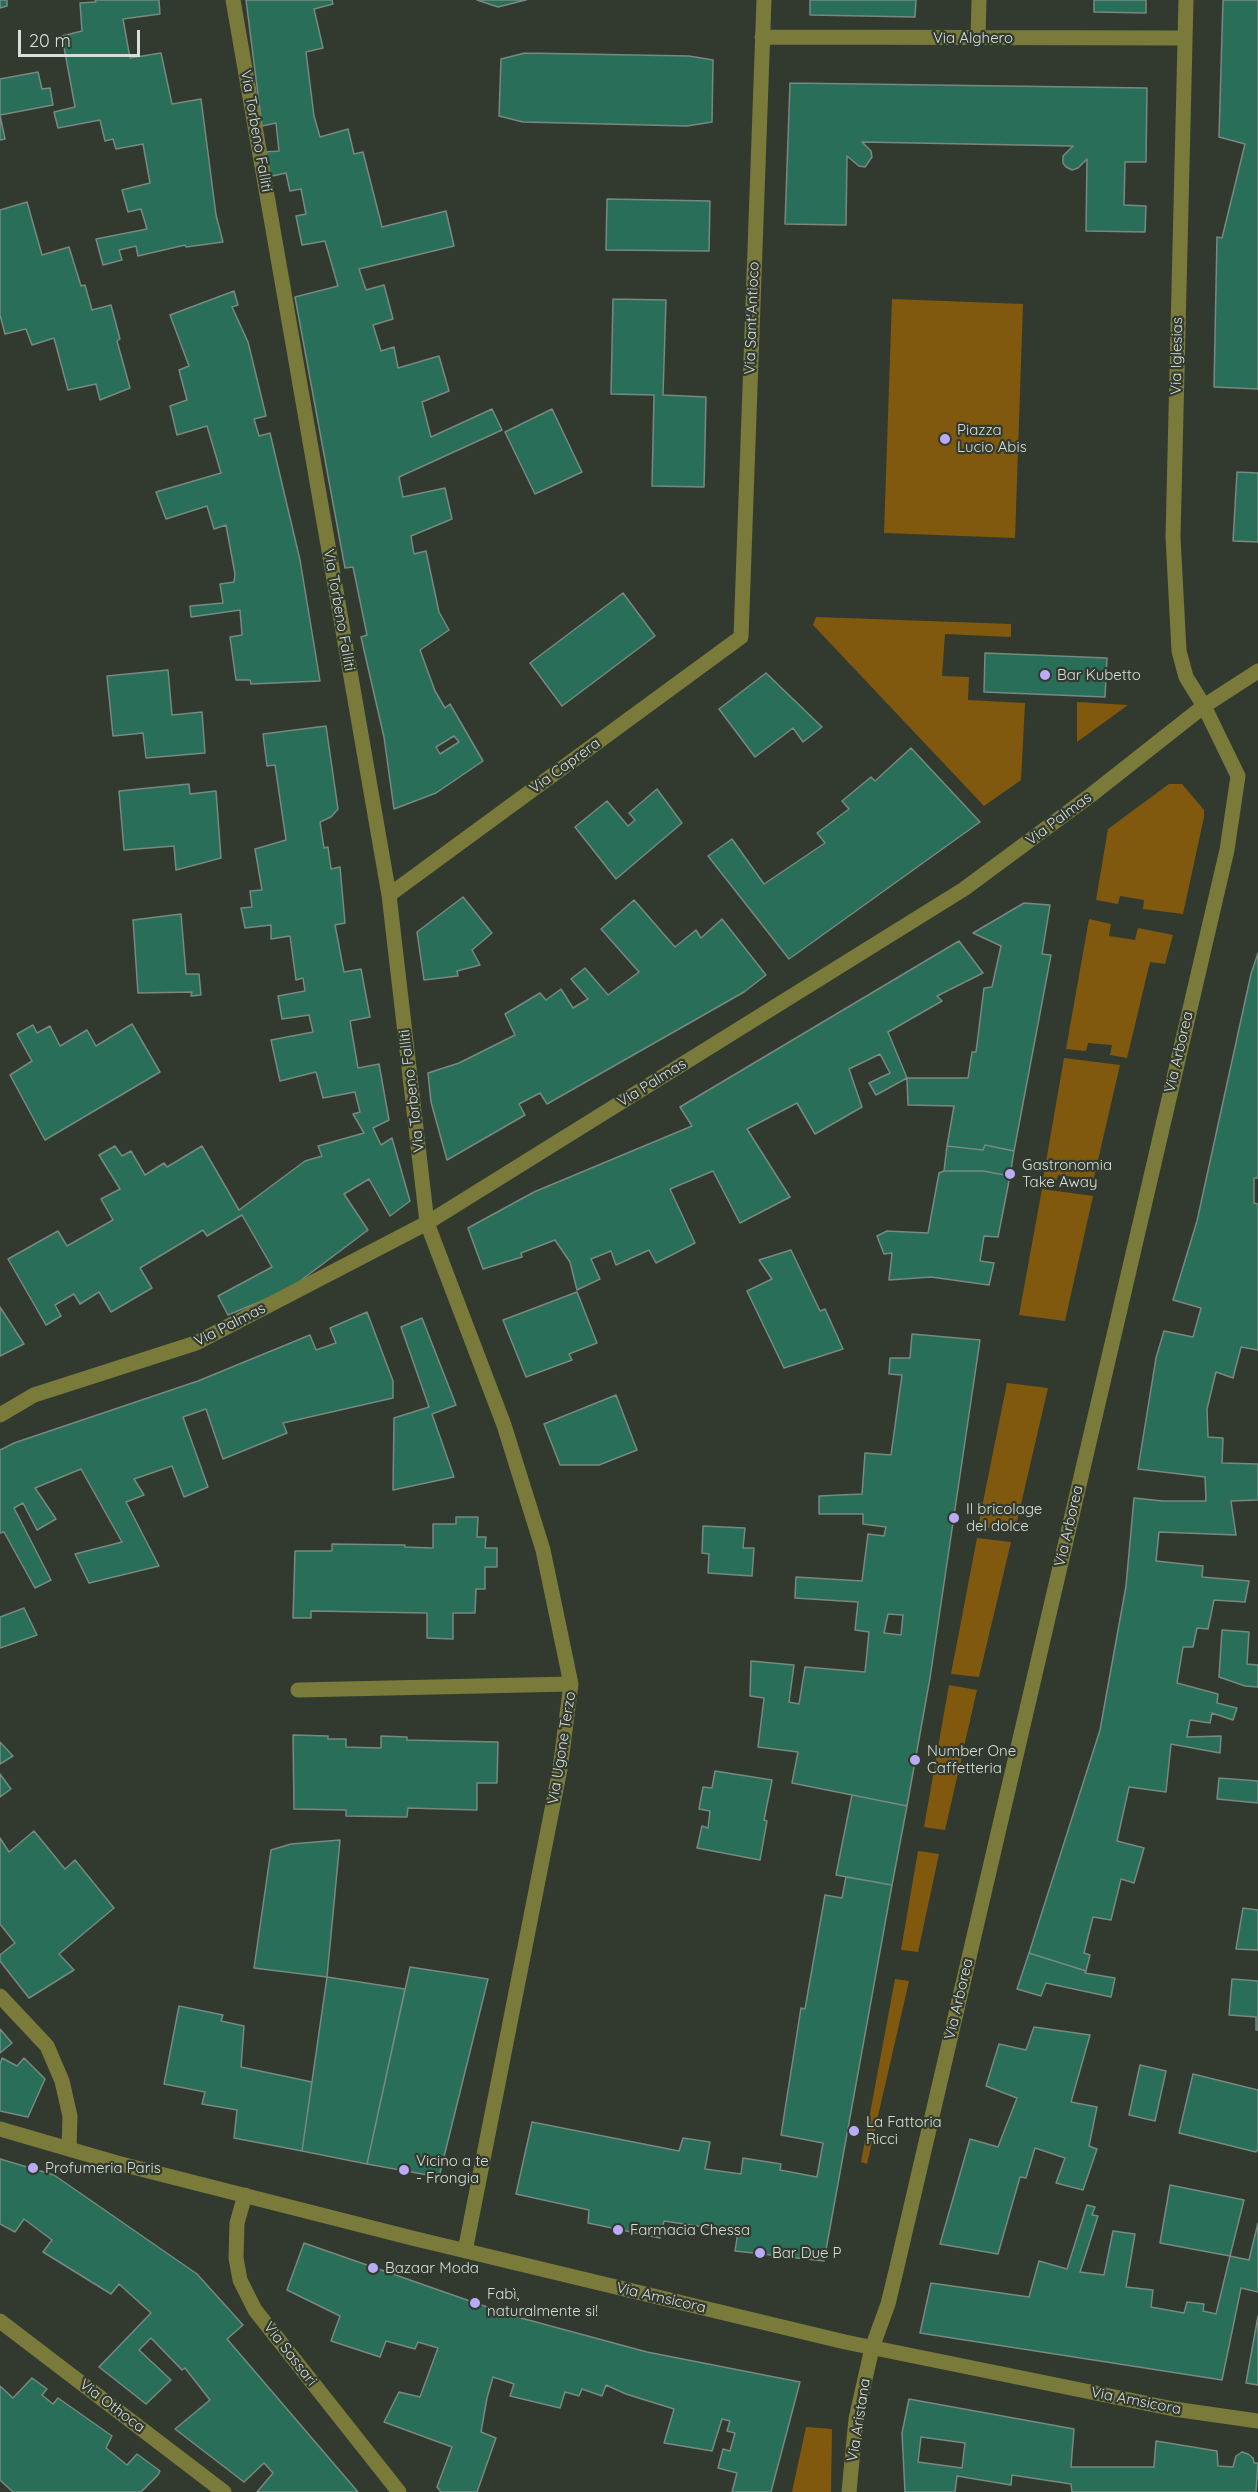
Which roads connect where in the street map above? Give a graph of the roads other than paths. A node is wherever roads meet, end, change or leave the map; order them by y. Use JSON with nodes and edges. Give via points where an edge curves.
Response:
{"nodes":[{"id":1,"x":233,"y":0,"type":"edge"},
{"id":2,"x":764,"y":0,"type":"edge"},
{"id":3,"x":979,"y":0,"type":"edge"},
{"id":4,"x":1186,"y":0,"type":"edge"},
{"id":5,"x":762,"y":37,"type":"junction"},
{"id":6,"x":978,"y":38,"type":"junction"},
{"id":7,"x":1184,"y":38,"type":"junction"},
{"id":8,"x":741,"y":637,"type":"joint"},
{"id":9,"x":1258,"y":670,"type":"edge"},
{"id":10,"x":1204,"y":706,"type":"junction"},
{"id":11,"x":389,"y":895,"type":"junction"},
{"id":12,"x":427,"y":1223,"type":"junction"},
{"id":13,"x":0,"y":1415,"type":"edge"},
{"id":14,"x":571,"y":1684,"type":"junction"},
{"id":15,"x":298,"y":1690,"type":"dead end"},
{"id":16,"x":0,"y":1996,"type":"edge"},
{"id":17,"x":0,"y":2129,"type":"edge"},
{"id":18,"x":69,"y":2149,"type":"junction"},
{"id":19,"x":245,"y":2195,"type":"junction"},
{"id":20,"x":465,"y":2252,"type":"junction"},
{"id":21,"x":0,"y":2321,"type":"edge"},
{"id":22,"x":872,"y":2348,"type":"junction"},
{"id":23,"x":1258,"y":2421,"type":"edge"},
{"id":24,"x":224,"y":2492,"type":"edge"},
{"id":25,"x":399,"y":2492,"type":"edge"},
{"id":26,"x":849,"y":2492,"type":"edge"}],
"edges":[{"from":1,"to":11,"type":"street","name":"Via Torbeno Falliti"},
{"from":2,"to":5,"type":"street","name":"Via Sant'Antioco"},
{"from":3,"to":6,"type":"street"},
{"from":4,"to":7,"type":"street","name":"Via Iglesias"},
{"from":5,"to":6,"type":"street","name":"Via Alghero"},
{"from":5,"to":8,"type":"street","name":"Via Sant'Antioco"},
{"from":6,"to":7,"type":"street","name":"Via Alghero"},
{"from":7,"to":10,"type":"street","name":"Via Iglesias","via":[[1173,537],[1182,665]]},
{"from":8,"to":11,"type":"street","name":"Via Caprera"},
{"from":9,"to":10,"type":"street","name":"Via Palmas"},
{"from":10,"to":12,"type":"street","name":"Via Palmas","via":[[964,889]]},
{"from":10,"to":22,"type":"street","name":"Via Arborea","via":[[1238,776],[1227,850],[888,2304]]},
{"from":11,"to":12,"type":"street","name":"Via Torbeno Falliti"},
{"from":12,"to":13,"type":"street","name":"Via Palmas","via":[[196,1343],[34,1395]]},
{"from":12,"to":14,"type":"street","name":"Via Ugone Terzo","via":[[504,1425],[543,1550]]},
{"from":14,"to":15,"type":"street"},
{"from":14,"to":20,"type":"street","name":"Via Ugone Terzo","via":[[560,1769]]},
{"from":16,"to":18,"type":"street","via":[[46,2046],[62,2081],[70,2116]]},
{"from":17,"to":18,"type":"street","name":"Via Amsicora"},
{"from":18,"to":19,"type":"street","name":"Via Amsicora"},
{"from":19,"to":20,"type":"street","name":"Via Amsicora"},
{"from":19,"to":25,"type":"street","name":"Via Sassari","via":[[237,2223],[236,2258],[240,2280],[255,2310]]},
{"from":20,"to":22,"type":"street","name":"Via Amsicora"},
{"from":21,"to":24,"type":"street","name":"Via Othoca"},
{"from":22,"to":23,"type":"street","name":"Via Amsicora","via":[[1174,2409]]},
{"from":22,"to":26,"type":"street","name":"Via Aristana","via":[[856,2420]]}]}
